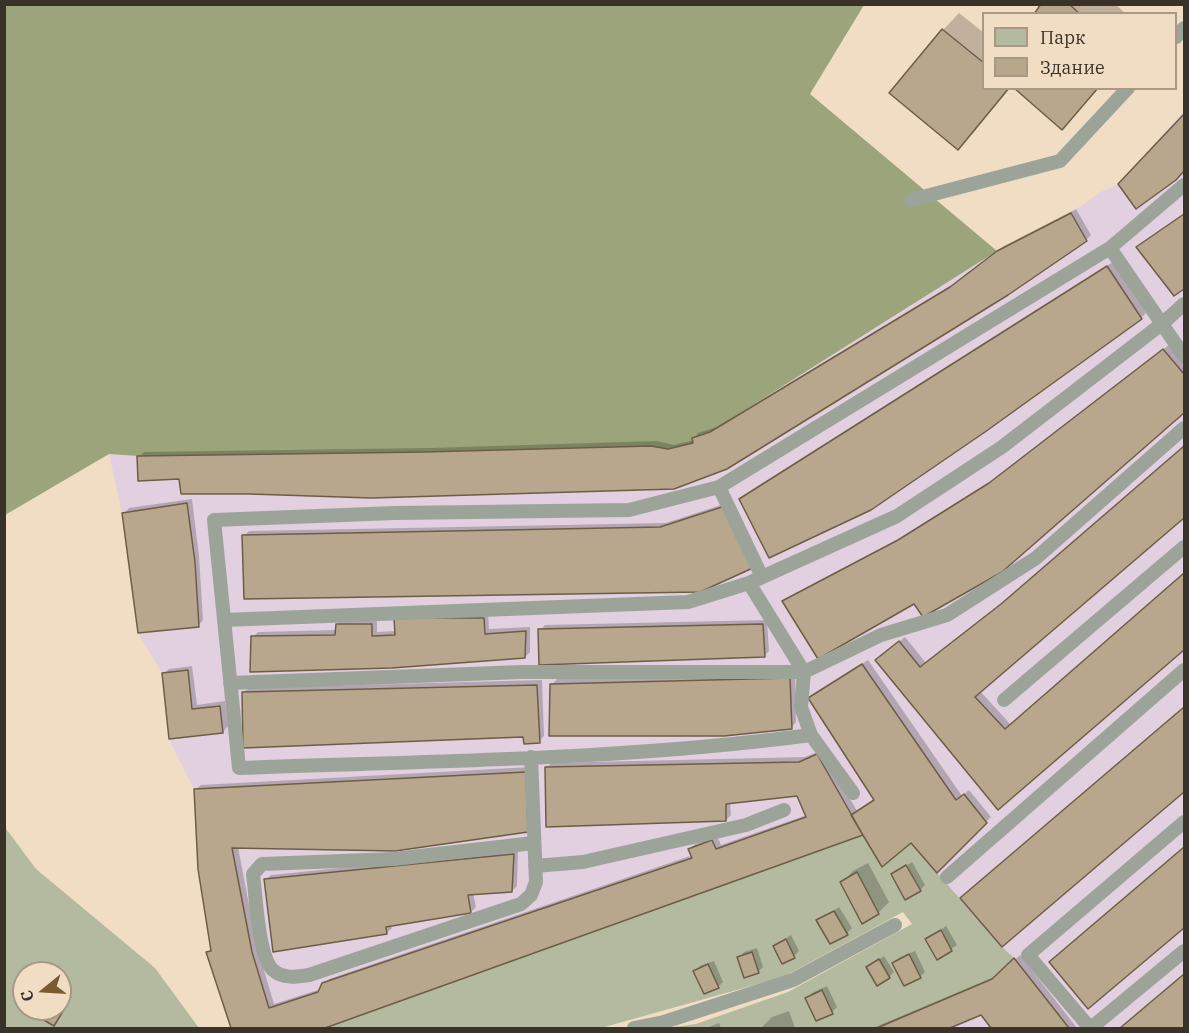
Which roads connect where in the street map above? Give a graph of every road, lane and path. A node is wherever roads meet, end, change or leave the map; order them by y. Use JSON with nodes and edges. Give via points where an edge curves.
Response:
{"nodes":[{"id":1,"x":1126,"y":90,"type":"edge"},
{"id":2,"x":1185,"y":185,"type":"edge"},
{"id":3,"x":911,"y":200,"type":"dead end"},
{"id":4,"x":1110,"y":248,"type":"junction"},
{"id":5,"x":1185,"y":304,"type":"edge"},
{"id":6,"x":1164,"y":323,"type":"junction"},
{"id":7,"x":1185,"y":356,"type":"edge"},
{"id":8,"x":1185,"y":428,"type":"edge"},
{"id":9,"x":719,"y":487,"type":"junction"},
{"id":10,"x":1185,"y":547,"type":"edge"},
{"id":11,"x":762,"y":576,"type":"junction"},
{"id":12,"x":749,"y":583,"type":"junction"},
{"id":13,"x":224,"y":620,"type":"junction"},
{"id":14,"x":1185,"y":670,"type":"edge"},
{"id":15,"x":804,"y":672,"type":"junction"},
{"id":16,"x":230,"y":684,"type":"junction"},
{"id":17,"x":1004,"y":700,"type":"dead end"},
{"id":18,"x":811,"y":735,"type":"junction"},
{"id":19,"x":531,"y":757,"type":"junction"},
{"id":20,"x":853,"y":793,"type":"dead end"},
{"id":21,"x":784,"y":810,"type":"dead end"},
{"id":22,"x":1185,"y":822,"type":"edge"},
{"id":23,"x":534,"y":843,"type":"junction"},
{"id":24,"x":535,"y":866,"type":"junction"},
{"id":25,"x":947,"y":877,"type":"dead end"},
{"id":26,"x":895,"y":925,"type":"dead end"},
{"id":27,"x":1185,"y":951,"type":"edge"},
{"id":28,"x":634,"y":1029,"type":"edge"},
{"id":29,"x":1091,"y":1029,"type":"edge"}],
"edges":[{"from":1,"to":3,"type":"lane","via":[[1060,161]]},
{"from":2,"to":4,"type":"lane"},
{"from":4,"to":6,"type":"lane"},
{"from":4,"to":9,"type":"lane"},
{"from":5,"to":6,"type":"lane"},
{"from":6,"to":7,"type":"lane"},
{"from":6,"to":11,"type":"lane","via":[[1002,447],[897,516]]},
{"from":8,"to":15,"type":"lane","via":[[1036,558],[947,615],[881,635]]},
{"from":9,"to":11,"type":"lane"},
{"from":9,"to":13,"type":"lane","via":[[629,510],[214,520]]},
{"from":10,"to":17,"type":"lane"},
{"from":11,"to":12,"type":"lane"},
{"from":12,"to":13,"type":"lane","via":[[688,602]]},
{"from":12,"to":15,"type":"lane"},
{"from":13,"to":16,"type":"lane"},
{"from":14,"to":25,"type":"lane"},
{"from":15,"to":16,"type":"lane","via":[[522,672]]},
{"from":15,"to":18,"type":"lane","via":[[801,707]]},
{"from":16,"to":19,"type":"lane","via":[[239,768]]},
{"from":18,"to":19,"type":"lane","via":[[728,746]]},
{"from":18,"to":20,"type":"lane"},
{"from":19,"to":23,"type":"lane"},
{"from":21,"to":24,"type":"lane","via":[[746,825],[583,862]]},
{"from":22,"to":29,"type":"lane","via":[[1028,955]]},
{"from":23,"to":24,"type":"lane"},
{"from":23,"to":24,"type":"lane","via":[[394,859],[262,864],[253,874],[263,954],[273,970],[288,977],[309,975],[521,904],[531,895],[536,882]]},
{"from":26,"to":28,"type":"lane","via":[[793,980],[664,1023]]},
{"from":27,"to":29,"type":"lane"}]}
